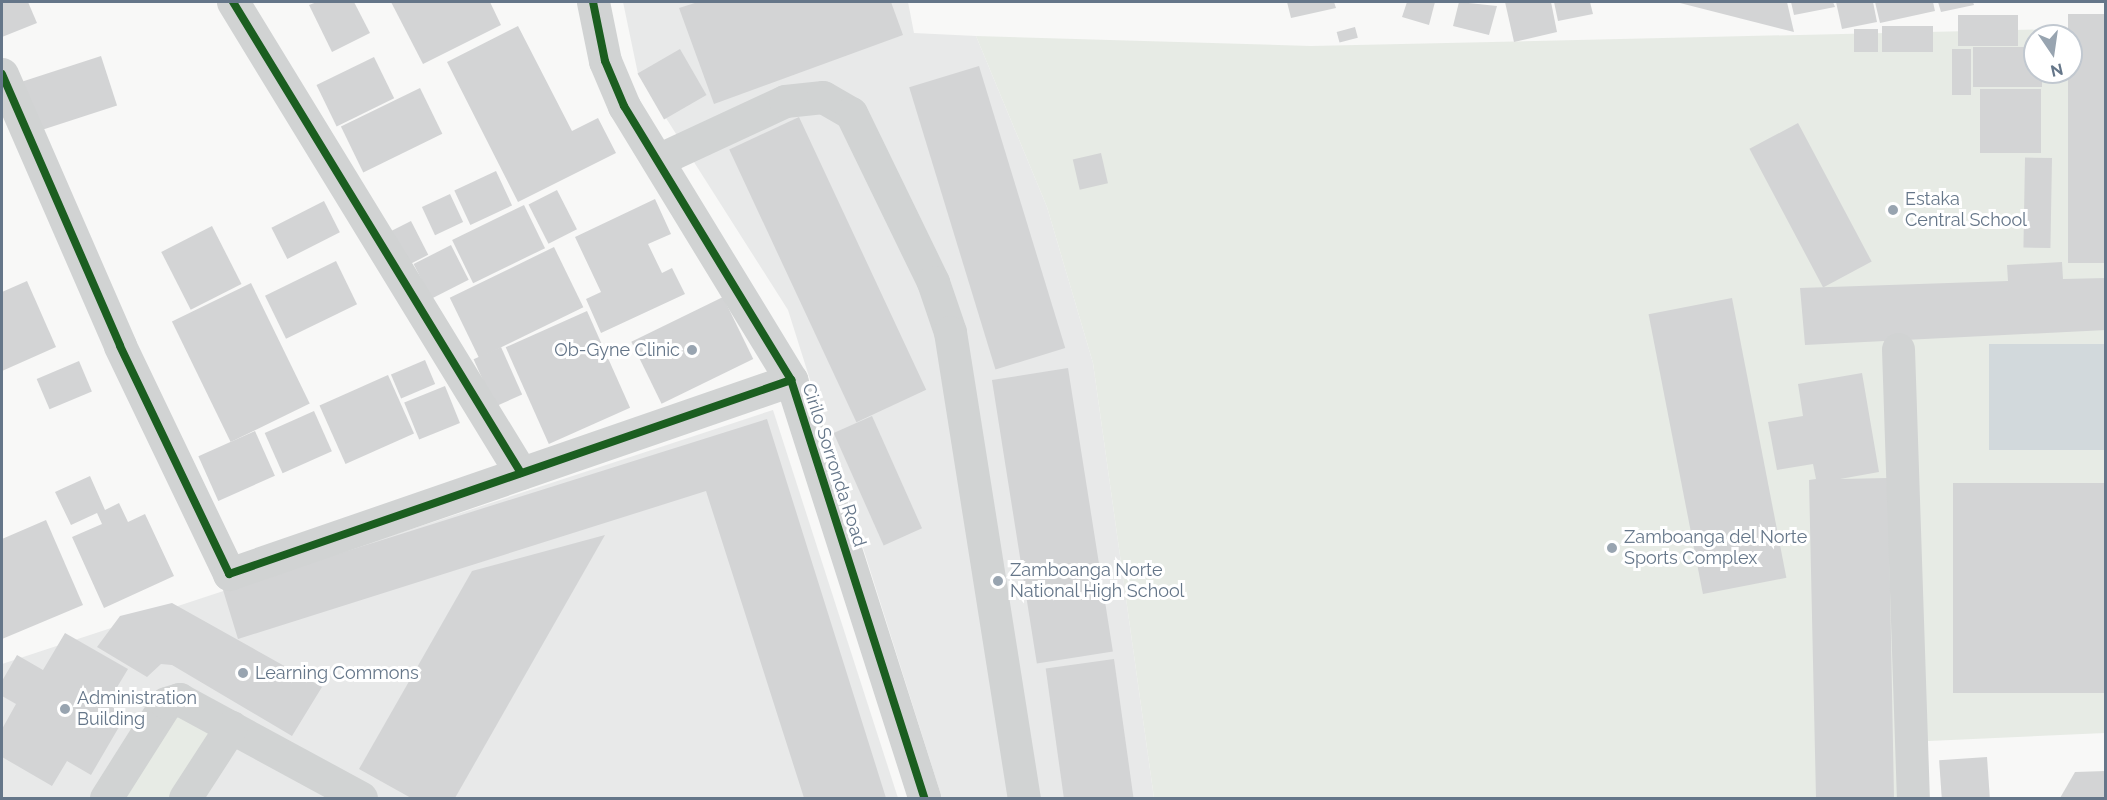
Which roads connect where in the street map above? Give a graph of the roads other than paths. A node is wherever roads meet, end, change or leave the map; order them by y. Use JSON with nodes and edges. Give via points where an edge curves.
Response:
{"nodes":[{"id":1,"x":233,"y":2,"type":"edge"},
{"id":2,"x":593,"y":2,"type":"edge"},
{"id":3,"x":2,"y":74,"type":"edge"},
{"id":4,"x":658,"y":160,"type":"junction"},
{"id":5,"x":1898,"y":349,"type":"dead end"},
{"id":6,"x":791,"y":380,"type":"junction"},
{"id":7,"x":521,"y":473,"type":"junction"},
{"id":8,"x":231,"y":727,"type":"junction"},
{"id":9,"x":106,"y":798,"type":"edge"},
{"id":10,"x":185,"y":798,"type":"edge"},
{"id":11,"x":361,"y":798,"type":"edge"},
{"id":12,"x":924,"y":798,"type":"edge"},
{"id":13,"x":1024,"y":798,"type":"edge"},
{"id":14,"x":1913,"y":798,"type":"edge"}],
"edges":[{"from":1,"to":7,"type":"street"},
{"from":2,"to":4,"type":"street","name":"Cirilo Sorronda Road","via":[[605,61]]},
{"from":3,"to":7,"type":"street","via":[[120,346],[229,574]]},
{"from":4,"to":6,"type":"street","name":"Cirilo Sorronda Road"},
{"from":4,"to":13,"type":"street","via":[[785,101],[823,97],[851,113],[933,282],[950,332]]},
{"from":5,"to":14,"type":"street"},
{"from":6,"to":7,"type":"street"},
{"from":6,"to":12,"type":"street","name":"Cirilo Sorronda Road"},
{"from":8,"to":9,"type":"street","via":[[186,701],[166,703]]},
{"from":8,"to":10,"type":"street"},
{"from":8,"to":11,"type":"street"}]}
